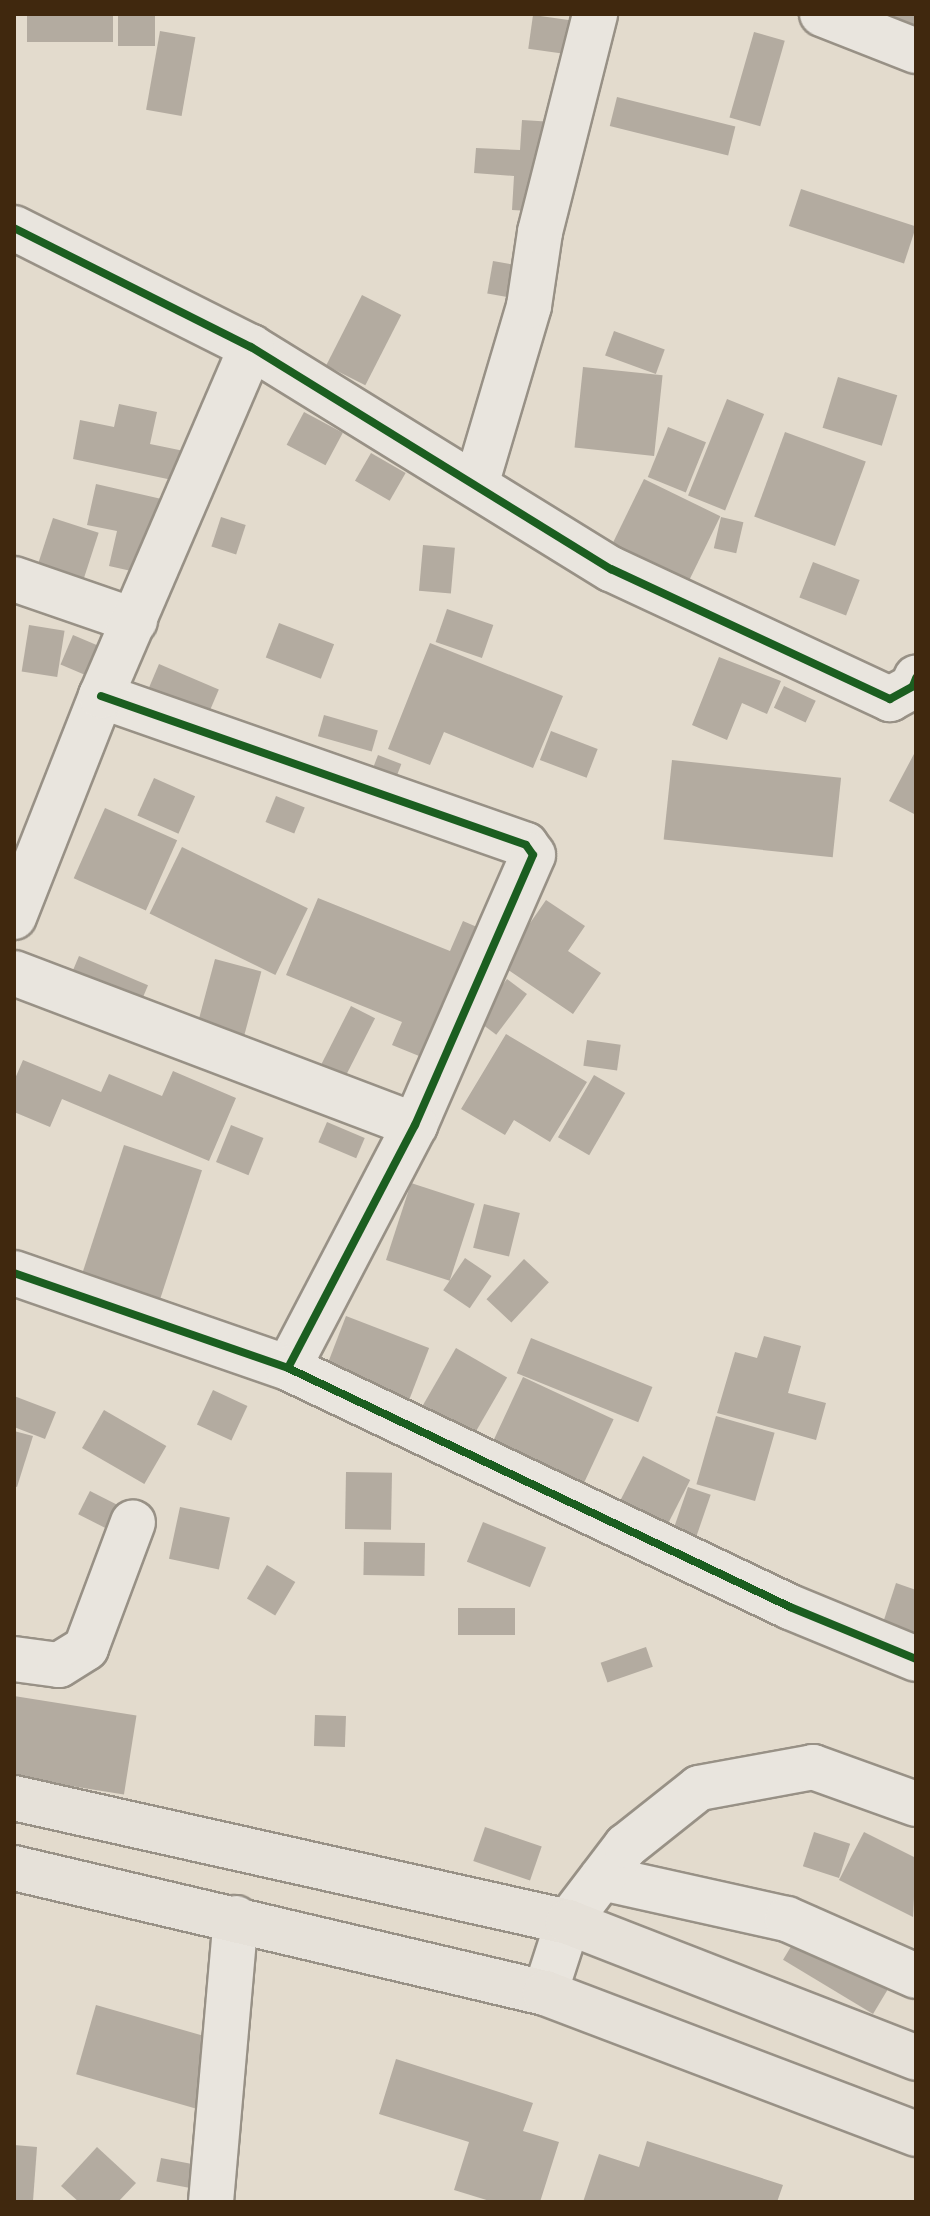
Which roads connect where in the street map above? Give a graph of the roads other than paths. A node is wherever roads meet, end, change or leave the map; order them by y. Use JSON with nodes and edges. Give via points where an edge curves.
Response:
{"nodes":[{"id":1,"x":595,"y":14,"type":"edge"},
{"id":2,"x":822,"y":14,"type":"edge"},
{"id":3,"x":916,"y":51,"type":"edge"},
{"id":4,"x":14,"y":228,"type":"edge"},
{"id":5,"x":251,"y":347,"type":"junction"},
{"id":6,"x":476,"y":485,"type":"junction"},
{"id":7,"x":14,"y":579,"type":"edge"},
{"id":8,"x":135,"y":621,"type":"junction"},
{"id":9,"x":916,"y":678,"type":"edge"},
{"id":10,"x":101,"y":696,"type":"junction"},
{"id":11,"x":19,"y":895,"type":"edge"},
{"id":12,"x":14,"y":973,"type":"edge"},
{"id":13,"x":415,"y":1125,"type":"junction"},
{"id":14,"x":14,"y":1273,"type":"edge"},
{"id":15,"x":288,"y":1368,"type":"junction"},
{"id":16,"x":133,"y":1522,"type":"dead end"},
{"id":17,"x":14,"y":1659,"type":"edge"},
{"id":18,"x":916,"y":1659,"type":"edge"},
{"id":19,"x":14,"y":1798,"type":"edge"},
{"id":20,"x":916,"y":1804,"type":"edge"},
{"id":21,"x":14,"y":1868,"type":"edge"},
{"id":22,"x":602,"y":1878,"type":"junction"},
{"id":23,"x":236,"y":1918,"type":"junction"},
{"id":24,"x":568,"y":1922,"type":"junction"},
{"id":25,"x":916,"y":1976,"type":"edge"},
{"id":26,"x":545,"y":1993,"type":"junction"},
{"id":27,"x":916,"y":2058,"type":"edge"},
{"id":28,"x":916,"y":2134,"type":"edge"},
{"id":29,"x":211,"y":2202,"type":"edge"}],
"edges":[{"from":1,"to":6,"type":"street","via":[[540,232],[529,306]]},
{"from":2,"to":3,"type":"street"},
{"from":4,"to":5,"type":"street"},
{"from":5,"to":6,"type":"street"},
{"from":5,"to":8,"type":"street"},
{"from":6,"to":9,"type":"street","via":[[611,569],[890,699],[913,686]]},
{"from":7,"to":8,"type":"street"},
{"from":8,"to":10,"type":"street"},
{"from":10,"to":11,"type":"street"},
{"from":10,"to":13,"type":"street","via":[[526,845],[533,855]]},
{"from":12,"to":13,"type":"street"},
{"from":13,"to":15,"type":"street"},
{"from":14,"to":15,"type":"street"},
{"from":15,"to":18,"type":"street","via":[[790,1607]]},
{"from":16,"to":17,"type":"street","via":[[86,1648],[59,1665]]},
{"from":19,"to":24,"type":"highway"},
{"from":20,"to":22,"type":"street","via":[[813,1767],[699,1788],[626,1846]]},
{"from":21,"to":23,"type":"highway"},
{"from":22,"to":24,"type":"street"},
{"from":22,"to":25,"type":"street","via":[[787,1919]]},
{"from":23,"to":26,"type":"highway"},
{"from":23,"to":29,"type":"street"},
{"from":24,"to":26,"type":"street"},
{"from":24,"to":27,"type":"highway"},
{"from":26,"to":28,"type":"highway"}]}
